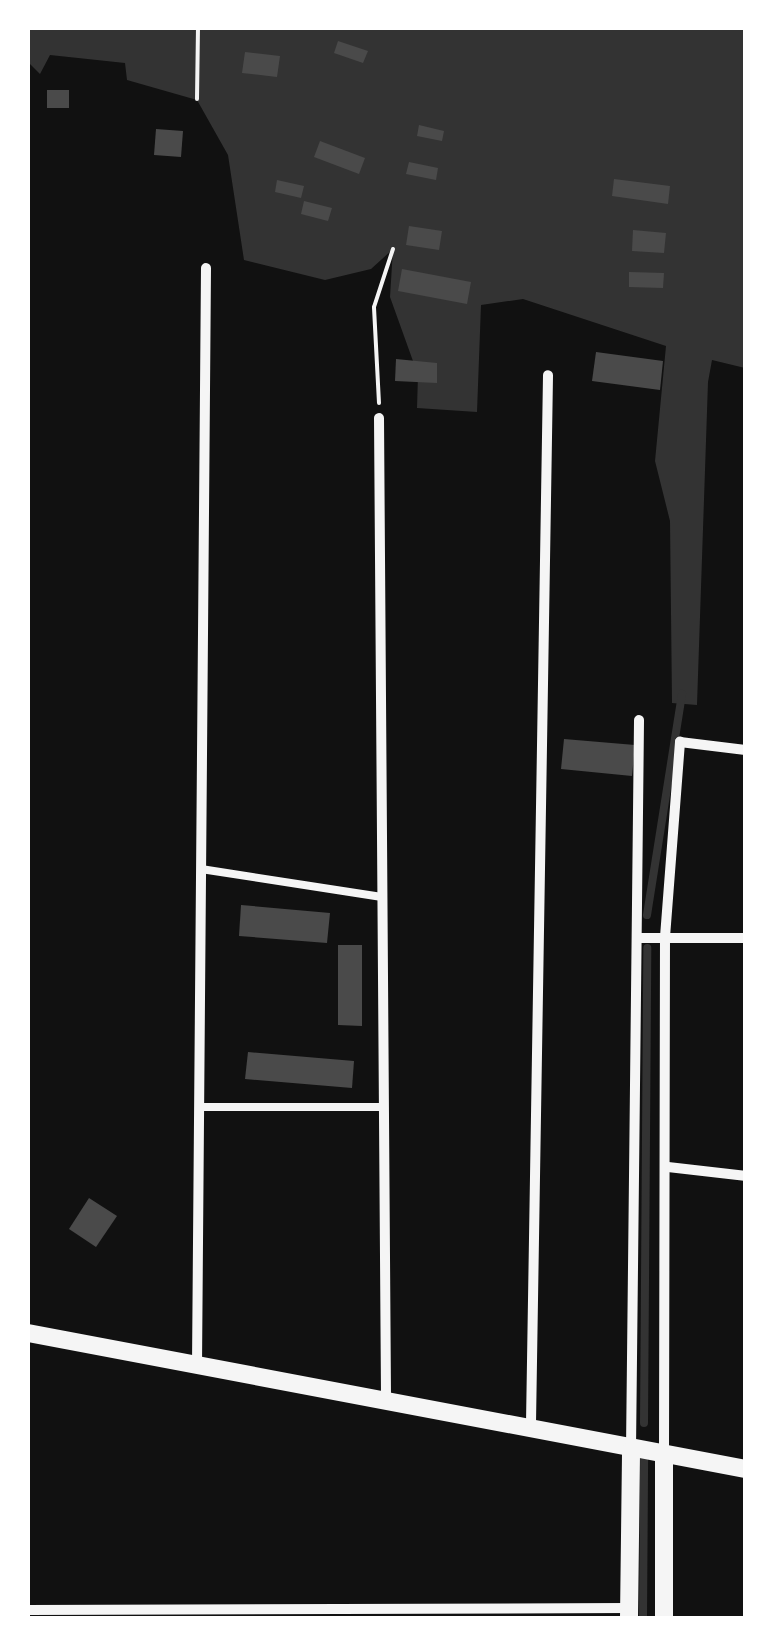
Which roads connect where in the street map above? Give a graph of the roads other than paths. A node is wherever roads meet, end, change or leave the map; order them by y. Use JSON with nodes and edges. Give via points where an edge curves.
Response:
{"nodes":[{"id":1,"x":206,"y":268,"type":"dead end"},
{"id":2,"x":548,"y":375,"type":"dead end"},
{"id":3,"x":379,"y":418,"type":"road end"},
{"id":4,"x":640,"y":720,"type":"dead end"},
{"id":5,"x":746,"y":750,"type":"edge"},
{"id":6,"x":201,"y":869,"type":"junction"},
{"id":7,"x":382,"y":897,"type":"junction"},
{"id":8,"x":665,"y":937,"type":"junction"},
{"id":9,"x":637,"y":938,"type":"junction"},
{"id":10,"x":746,"y":938,"type":"edge"},
{"id":11,"x":384,"y":1106,"type":"junction"},
{"id":12,"x":198,"y":1107,"type":"junction"},
{"id":13,"x":668,"y":1167,"type":"junction"},
{"id":14,"x":746,"y":1176,"type":"edge"},
{"id":15,"x":28,"y":1332,"type":"edge"},
{"id":16,"x":197,"y":1365,"type":"junction"},
{"id":17,"x":386,"y":1401,"type":"junction"},
{"id":18,"x":531,"y":1423,"type":"junction"},
{"id":19,"x":631,"y":1450,"type":"junction"},
{"id":20,"x":664,"y":1455,"type":"junction"},
{"id":21,"x":746,"y":1468,"type":"edge"},
{"id":22,"x":28,"y":1610,"type":"edge"},
{"id":23,"x":629,"y":1613,"type":"edge"},
{"id":24,"x":664,"y":1618,"type":"edge"}],
"edges":[{"from":1,"to":6,"type":"street"},
{"from":2,"to":18,"type":"street"},
{"from":3,"to":7,"type":"street"},
{"from":4,"to":9,"type":"street"},
{"from":5,"to":8,"type":"street","via":[[680,742]]},
{"from":6,"to":7,"type":"lane"},
{"from":6,"to":12,"type":"street"},
{"from":7,"to":11,"type":"street"},
{"from":8,"to":9,"type":"street"},
{"from":8,"to":10,"type":"street"},
{"from":8,"to":13,"type":"street"},
{"from":9,"to":19,"type":"street"},
{"from":11,"to":12,"type":"lane"},
{"from":11,"to":17,"type":"street"},
{"from":12,"to":16,"type":"street"},
{"from":13,"to":14,"type":"street"},
{"from":13,"to":20,"type":"street"},
{"from":15,"to":16,"type":"street"},
{"from":16,"to":17,"type":"street"},
{"from":17,"to":18,"type":"street"},
{"from":18,"to":19,"type":"street"},
{"from":19,"to":20,"type":"street"},
{"from":19,"to":23,"type":"street"},
{"from":20,"to":21,"type":"street"},
{"from":20,"to":24,"type":"street"},
{"from":22,"to":23,"type":"street"}]}
